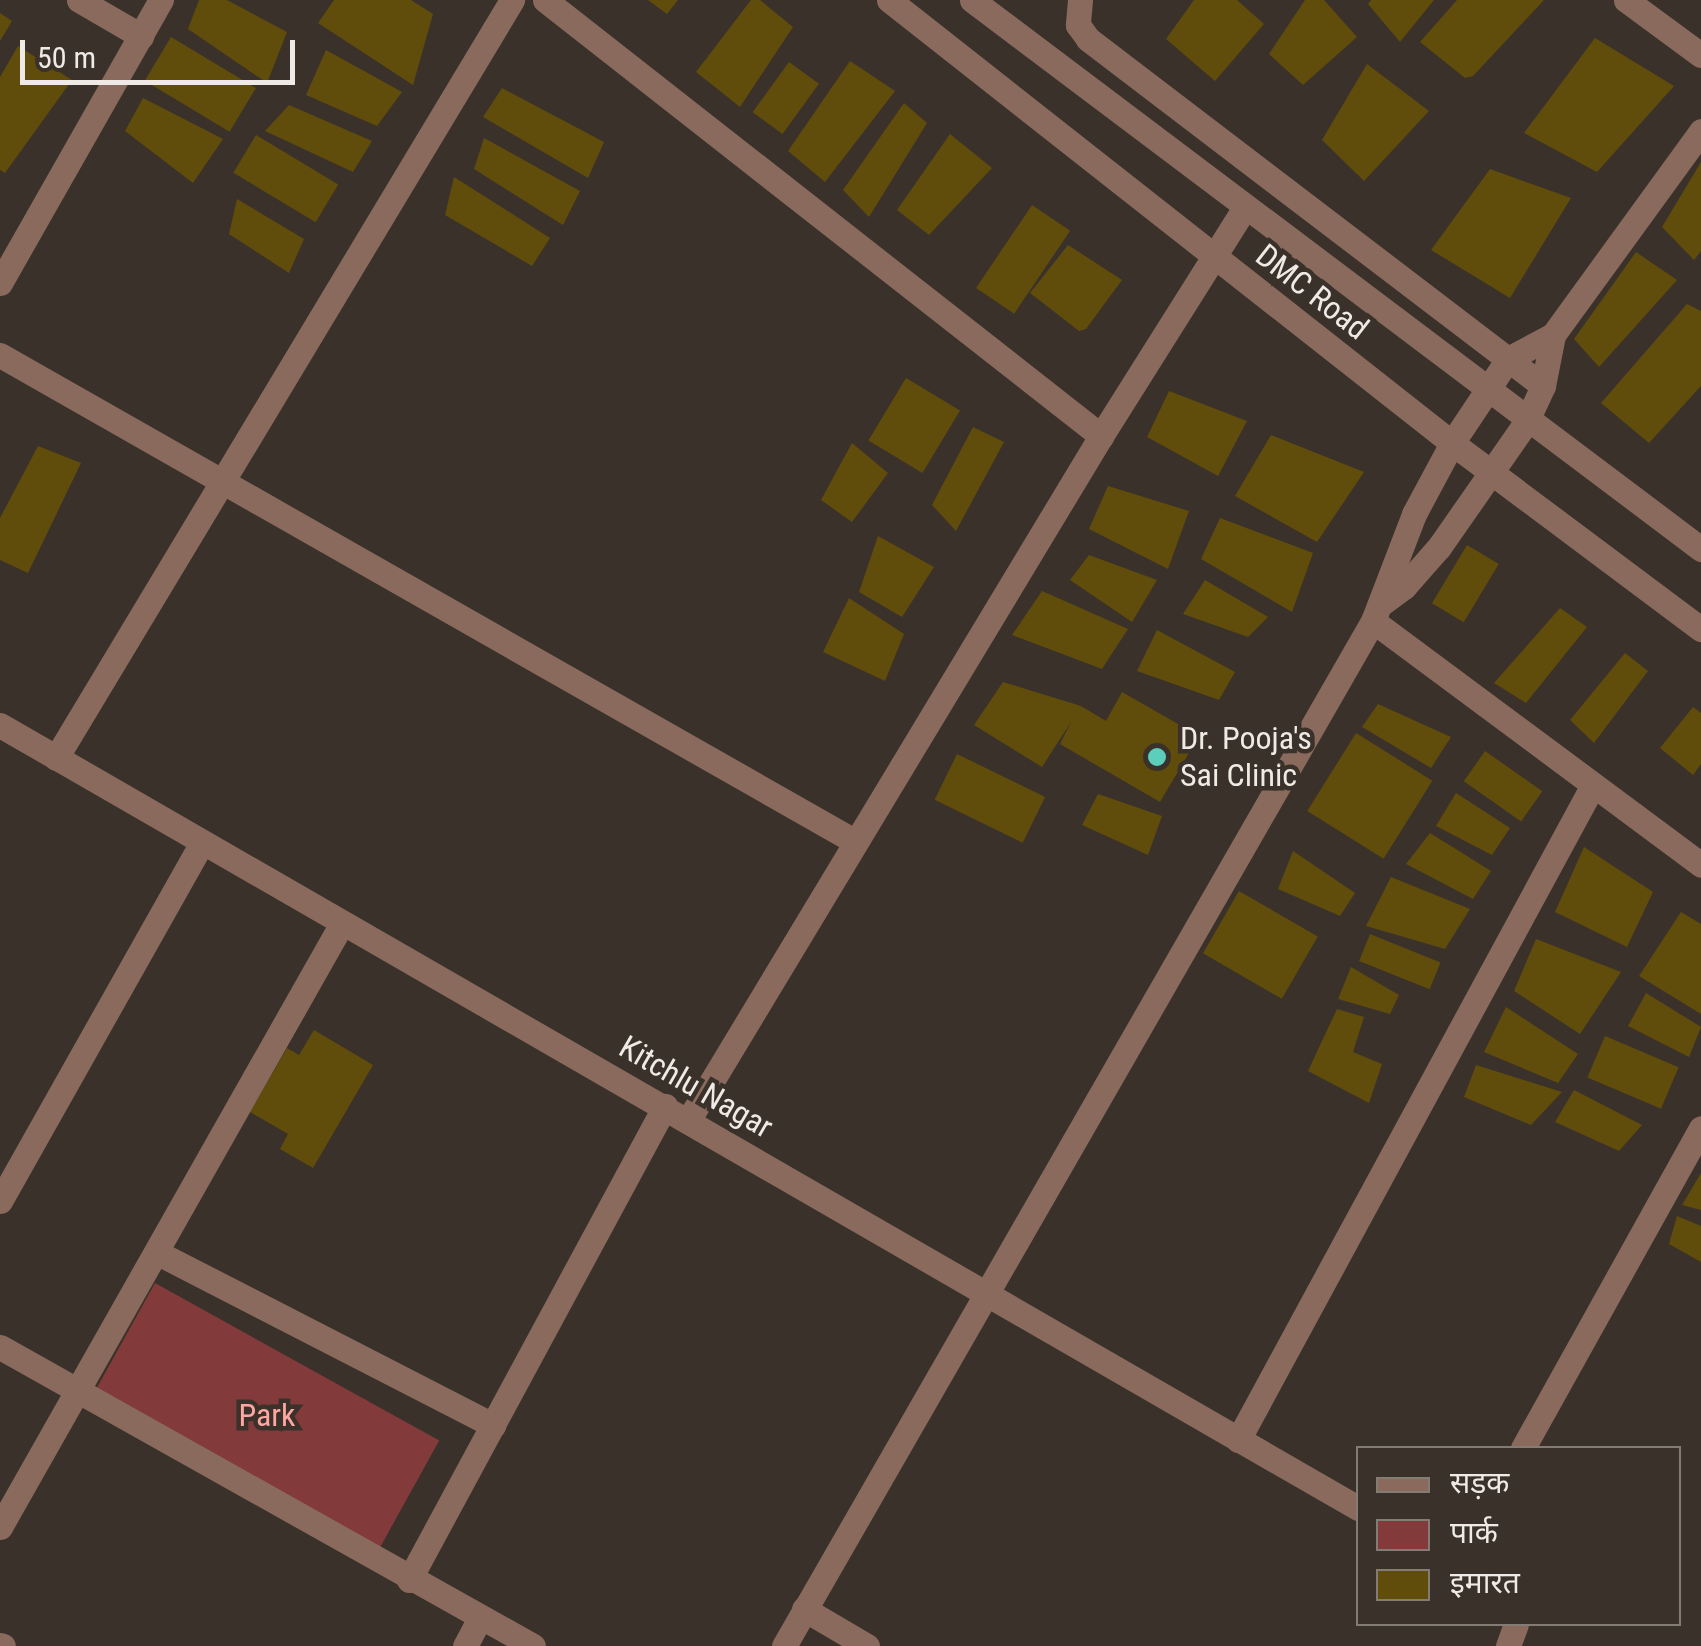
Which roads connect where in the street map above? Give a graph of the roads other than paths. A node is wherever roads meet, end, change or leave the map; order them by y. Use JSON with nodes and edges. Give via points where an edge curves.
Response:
{"nodes":[{"id":1,"x":79,"y":0,"type":"edge"},
{"id":2,"x":162,"y":0,"type":"edge"},
{"id":3,"x":512,"y":0,"type":"edge"},
{"id":4,"x":545,"y":0,"type":"edge"},
{"id":5,"x":888,"y":0,"type":"edge"},
{"id":6,"x":972,"y":0,"type":"edge"},
{"id":7,"x":1080,"y":0,"type":"edge"},
{"id":8,"x":1626,"y":0,"type":"edge"},
{"id":9,"x":141,"y":36,"type":"junction"},
{"id":10,"x":1701,"y":54,"type":"edge"},
{"id":11,"x":1701,"y":130,"type":"edge"},
{"id":12,"x":1245,"y":207,"type":"junction"},
{"id":13,"x":1214,"y":256,"type":"junction"},
{"id":14,"x":0,"y":283,"type":"edge"},
{"id":15,"x":1554,"y":335,"type":"junction"},
{"id":16,"x":0,"y":354,"type":"edge"},
{"id":17,"x":1508,"y":359,"type":"junction"},
{"id":18,"x":1543,"y":386,"type":"junction"},
{"id":19,"x":1487,"y":391,"type":"junction"},
{"id":20,"x":1527,"y":420,"type":"junction"},
{"id":21,"x":1101,"y":436,"type":"junction"},
{"id":22,"x":1452,"y":443,"type":"junction"},
{"id":23,"x":1492,"y":474,"type":"junction"},
{"id":24,"x":222,"y":481,"type":"junction"},
{"id":25,"x":1701,"y":549,"type":"edge"},
{"id":26,"x":1378,"y":611,"type":"junction"},
{"id":27,"x":1701,"y":629,"type":"edge"},
{"id":28,"x":0,"y":725,"type":"edge"},
{"id":29,"x":56,"y":758,"type":"junction"},
{"id":30,"x":1593,"y":785,"type":"junction"},
{"id":31,"x":854,"y":841,"type":"junction"},
{"id":32,"x":201,"y":844,"type":"junction"},
{"id":33,"x":1701,"y":865,"type":"edge"},
{"id":34,"x":341,"y":924,"type":"junction"},
{"id":35,"x":666,"y":1106,"type":"junction"},
{"id":36,"x":689,"y":1119,"type":"junction"},
{"id":37,"x":1701,"y":1128,"type":"edge"},
{"id":38,"x":0,"y":1202,"type":"edge"},
{"id":39,"x":158,"y":1253,"type":"junction"},
{"id":40,"x":990,"y":1293,"type":"junction"},
{"id":41,"x":0,"y":1347,"type":"edge"},
{"id":42,"x":78,"y":1391,"type":"junction"},
{"id":43,"x":493,"y":1425,"type":"junction"},
{"id":44,"x":1238,"y":1440,"type":"junction"},
{"id":45,"x":1524,"y":1446,"type":"edge"},
{"id":46,"x":1356,"y":1507,"type":"edge"},
{"id":47,"x":0,"y":1527,"type":"edge"},
{"id":48,"x":409,"y":1580,"type":"junction"},
{"id":49,"x":804,"y":1609,"type":"junction"},
{"id":50,"x":480,"y":1618,"type":"junction"},
{"id":51,"x":464,"y":1646,"type":"edge"},
{"id":52,"x":533,"y":1646,"type":"edge"},
{"id":53,"x":784,"y":1646,"type":"edge"},
{"id":54,"x":868,"y":1646,"type":"edge"}],
"edges":[{"from":1,"to":9,"type":"street"},
{"from":2,"to":9,"type":"street"},
{"from":3,"to":24,"type":"street"},
{"from":4,"to":21,"type":"street"},
{"from":5,"to":13,"type":"street","name":"DMC Road"},
{"from":6,"to":12,"type":"street"},
{"from":7,"to":17,"type":"street","via":[[1078,25],[1088,39]]},
{"from":8,"to":10,"type":"street"},
{"from":9,"to":14,"type":"street"},
{"from":11,"to":15,"type":"street"},
{"from":12,"to":13,"type":"street"},
{"from":12,"to":19,"type":"street"},
{"from":13,"to":21,"type":"street"},
{"from":13,"to":22,"type":"street","name":"DMC Road"},
{"from":15,"to":17,"type":"street"},
{"from":15,"to":18,"type":"street"},
{"from":16,"to":24,"type":"street"},
{"from":17,"to":18,"type":"street"},
{"from":17,"to":19,"type":"street"},
{"from":18,"to":20,"type":"street"},
{"from":19,"to":20,"type":"street"},
{"from":19,"to":22,"type":"street"},
{"from":20,"to":23,"type":"street"},
{"from":20,"to":25,"type":"street"},
{"from":21,"to":31,"type":"street"},
{"from":22,"to":23,"type":"street","name":"DMC Road"},
{"from":22,"to":26,"type":"street","via":[[1404,538]]},
{"from":23,"to":26,"type":"street","via":[[1439,546]]},
{"from":23,"to":27,"type":"street","name":"DMC Road"},
{"from":24,"to":29,"type":"street"},
{"from":24,"to":31,"type":"street"},
{"from":26,"to":30,"type":"street"},
{"from":26,"to":40,"type":"street"},
{"from":28,"to":29,"type":"street","name":"Kitchlu Nagar"},
{"from":29,"to":32,"type":"street","name":"Kitchlu Nagar"},
{"from":30,"to":33,"type":"street"},
{"from":30,"to":44,"type":"street"},
{"from":31,"to":36,"type":"street"},
{"from":32,"to":34,"type":"street","name":"Kitchlu Nagar"},
{"from":32,"to":38,"type":"street"},
{"from":34,"to":35,"type":"street","name":"Kitchlu Nagar"},
{"from":34,"to":39,"type":"street"},
{"from":35,"to":36,"type":"street","name":"Kitchlu Nagar"},
{"from":35,"to":43,"type":"street"},
{"from":36,"to":40,"type":"street","name":"Kitchlu Nagar"},
{"from":37,"to":45,"type":"street"},
{"from":39,"to":42,"type":"street"},
{"from":39,"to":43,"type":"street"},
{"from":40,"to":44,"type":"street","name":"Kitchlu Nagar"},
{"from":40,"to":49,"type":"street"},
{"from":41,"to":42,"type":"street"},
{"from":42,"to":47,"type":"street"},
{"from":42,"to":48,"type":"street"},
{"from":43,"to":48,"type":"street"},
{"from":44,"to":46,"type":"street","name":"Kitchlu Nagar"},
{"from":48,"to":50,"type":"street"},
{"from":49,"to":53,"type":"street"},
{"from":49,"to":54,"type":"street"},
{"from":50,"to":51,"type":"street"},
{"from":50,"to":52,"type":"street"}]}
